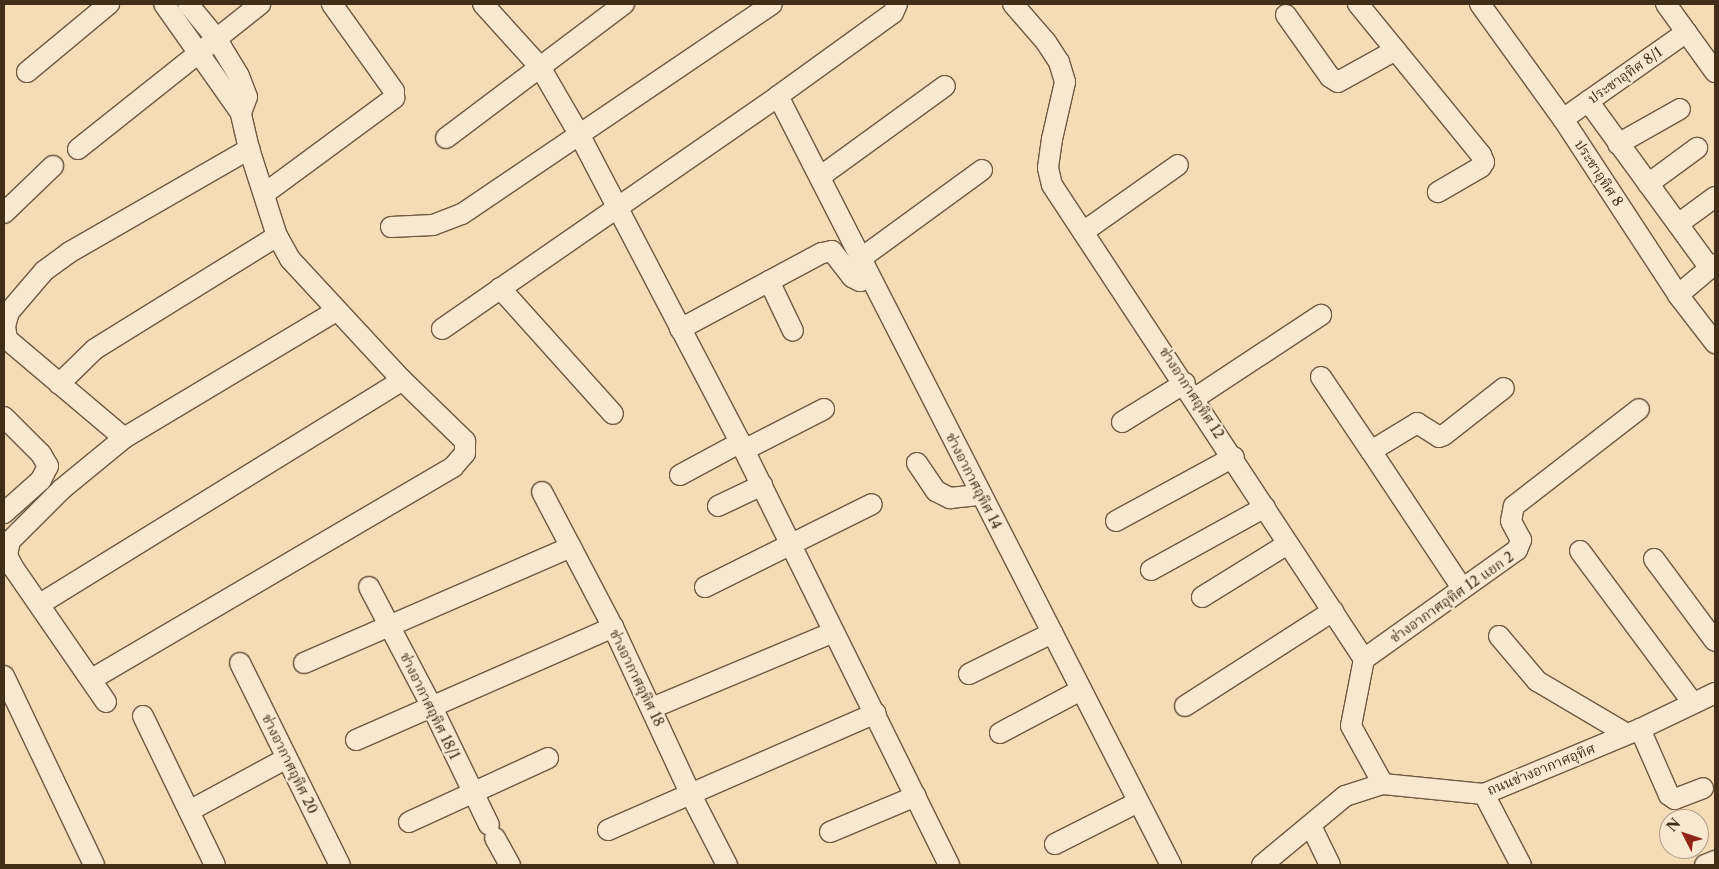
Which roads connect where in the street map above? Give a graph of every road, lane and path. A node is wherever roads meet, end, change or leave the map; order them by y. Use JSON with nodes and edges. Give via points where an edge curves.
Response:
{"nodes":[{"id":1,"x":109,"y":4,"type":"edge"},
{"id":2,"x":164,"y":4,"type":"edge"},
{"id":3,"x":188,"y":4,"type":"edge"},
{"id":4,"x":260,"y":4,"type":"edge"},
{"id":5,"x":332,"y":4,"type":"edge"},
{"id":6,"x":482,"y":4,"type":"edge"},
{"id":7,"x":772,"y":4,"type":"edge"},
{"id":8,"x":898,"y":4,"type":"edge"},
{"id":9,"x":1013,"y":4,"type":"edge"},
{"id":10,"x":1358,"y":4,"type":"edge"},
{"id":11,"x":1480,"y":4,"type":"edge"},
{"id":12,"x":1666,"y":4,"type":"edge"},
{"id":13,"x":615,"y":6,"type":"edge"},
{"id":14,"x":1286,"y":16,"type":"dead end"},
{"id":15,"x":1687,"y":32,"type":"junction"},
{"id":16,"x":216,"y":38,"type":"junction"},
{"id":17,"x":200,"y":50,"type":"junction"},
{"id":18,"x":1396,"y":50,"type":"junction"},
{"id":19,"x":540,"y":66,"type":"junction"},
{"id":20,"x":27,"y":72,"type":"dead end"},
{"id":21,"x":1715,"y":72,"type":"edge"},
{"id":22,"x":945,"y":86,"type":"dead end"},
{"id":23,"x":778,"y":96,"type":"junction"},
{"id":24,"x":1588,"y":101,"type":"junction"},
{"id":25,"x":1680,"y":110,"type":"dead end"},
{"id":26,"x":241,"y":113,"type":"junction"},
{"id":27,"x":1563,"y":119,"type":"junction"},
{"id":28,"x":578,"y":134,"type":"junction"},
{"id":29,"x":446,"y":138,"type":"dead end"},
{"id":30,"x":1618,"y":144,"type":"junction"},
{"id":31,"x":1697,"y":148,"type":"dead end"},
{"id":32,"x":78,"y":149,"type":"dead end"},
{"id":33,"x":249,"y":149,"type":"junction"},
{"id":34,"x":1178,"y":165,"type":"dead end"},
{"id":35,"x":54,"y":166,"type":"dead end"},
{"id":36,"x":982,"y":170,"type":"dead end"},
{"id":37,"x":821,"y":176,"type":"junction"},
{"id":38,"x":1648,"y":184,"type":"junction"},
{"id":39,"x":1438,"y":192,"type":"dead end"},
{"id":40,"x":264,"y":194,"type":"junction"},
{"id":41,"x":1715,"y":197,"type":"edge"},
{"id":42,"x":617,"y":207,"type":"junction"},
{"id":43,"x":4,"y":212,"type":"edge"},
{"id":44,"x":1678,"y":224,"type":"junction"},
{"id":45,"x":390,"y":227,"type":"dead end"},
{"id":46,"x":1083,"y":232,"type":"junction"},
{"id":47,"x":277,"y":236,"type":"junction"},
{"id":48,"x":1713,"y":266,"type":"edge"},
{"id":49,"x":865,"y":268,"type":"junction"},
{"id":50,"x":769,"y":282,"type":"junction"},
{"id":51,"x":500,"y":288,"type":"junction"},
{"id":52,"x":1678,"y":295,"type":"junction"},
{"id":53,"x":336,"y":311,"type":"junction"},
{"id":54,"x":1321,"y":315,"type":"dead end"},
{"id":55,"x":442,"y":329,"type":"dead end"},
{"id":56,"x":680,"y":329,"type":"junction"},
{"id":57,"x":793,"y":331,"type":"dead end"},
{"id":58,"x":1715,"y":343,"type":"edge"},
{"id":59,"x":1322,"y":377,"type":"dead end"},
{"id":60,"x":402,"y":380,"type":"junction"},
{"id":61,"x":59,"y":384,"type":"junction"},
{"id":62,"x":1504,"y":388,"type":"dead end"},
{"id":63,"x":1190,"y":391,"type":"junction"},
{"id":64,"x":824,"y":409,"type":"dead end"},
{"id":65,"x":1639,"y":409,"type":"dead end"},
{"id":66,"x":613,"y":414,"type":"dead end"},
{"id":67,"x":4,"y":418,"type":"edge"},
{"id":68,"x":1122,"y":422,"type":"dead end"},
{"id":69,"x":124,"y":438,"type":"junction"},
{"id":70,"x":742,"y":446,"type":"junction"},
{"id":71,"x":1371,"y":451,"type":"junction"},
{"id":72,"x":1234,"y":457,"type":"junction"},
{"id":73,"x":918,"y":463,"type":"dead end"},
{"id":74,"x":680,"y":475,"type":"dead end"},
{"id":75,"x":762,"y":484,"type":"junction"},
{"id":76,"x":542,"y":492,"type":"dead end"},
{"id":77,"x":981,"y":495,"type":"junction"},
{"id":78,"x":872,"y":504,"type":"dead end"},
{"id":79,"x":718,"y":506,"type":"dead end"},
{"id":80,"x":1265,"y":507,"type":"junction"},
{"id":81,"x":4,"y":513,"type":"edge"},
{"id":82,"x":1116,"y":521,"type":"dead end"},
{"id":83,"x":792,"y":545,"type":"junction"},
{"id":84,"x":1286,"y":545,"type":"junction"},
{"id":85,"x":571,"y":547,"type":"junction"},
{"id":86,"x":1580,"y":551,"type":"dead end"},
{"id":87,"x":1654,"y":559,"type":"dead end"},
{"id":88,"x":1151,"y":570,"type":"dead end"},
{"id":89,"x":369,"y":587,"type":"dead end"},
{"id":90,"x":705,"y":587,"type":"dead end"},
{"id":91,"x":1462,"y":588,"type":"junction"},
{"id":92,"x":1202,"y":597,"type":"dead end"},
{"id":93,"x":40,"y":604,"type":"junction"},
{"id":94,"x":1332,"y":611,"type":"junction"},
{"id":95,"x":390,"y":626,"type":"junction"},
{"id":96,"x":613,"y":627,"type":"junction"},
{"id":97,"x":834,"y":632,"type":"junction"},
{"id":98,"x":1052,"y":634,"type":"junction"},
{"id":99,"x":1499,"y":636,"type":"dead end"},
{"id":100,"x":1715,"y":641,"type":"edge"},
{"id":101,"x":1364,"y":659,"type":"junction"},
{"id":102,"x":240,"y":663,"type":"dead end"},
{"id":103,"x":304,"y":663,"type":"dead end"},
{"id":104,"x":969,"y":674,"type":"dead end"},
{"id":105,"x":4,"y":676,"type":"edge"},
{"id":106,"x":92,"y":679,"type":"junction"},
{"id":107,"x":1081,"y":690,"type":"junction"},
{"id":108,"x":1715,"y":693,"type":"edge"},
{"id":109,"x":106,"y":702,"type":"dead end"},
{"id":110,"x":1693,"y":703,"type":"junction"},
{"id":111,"x":431,"y":705,"type":"junction"},
{"id":112,"x":1185,"y":706,"type":"dead end"},
{"id":113,"x":652,"y":708,"type":"junction"},
{"id":114,"x":876,"y":714,"type":"junction"},
{"id":115,"x":143,"y":716,"type":"dead end"},
{"id":116,"x":1633,"y":732,"type":"junction"},
{"id":117,"x":1000,"y":733,"type":"dead end"},
{"id":118,"x":356,"y":740,"type":"dead end"},
{"id":119,"x":287,"y":758,"type":"junction"},
{"id":120,"x":548,"y":758,"type":"dead end"},
{"id":121,"x":1382,"y":784,"type":"junction"},
{"id":122,"x":1703,"y":788,"type":"dead end"},
{"id":123,"x":472,"y":794,"type":"junction"},
{"id":124,"x":1484,"y":794,"type":"junction"},
{"id":125,"x":691,"y":795,"type":"junction"},
{"id":126,"x":916,"y":796,"type":"junction"},
{"id":127,"x":1138,"y":802,"type":"junction"},
{"id":128,"x":189,"y":811,"type":"junction"},
{"id":129,"x":409,"y":822,"type":"dead end"},
{"id":130,"x":1311,"y":826,"type":"junction"},
{"id":131,"x":608,"y":830,"type":"dead end"},
{"id":132,"x":830,"y":832,"type":"dead end"},
{"id":133,"x":1055,"y":844,"type":"dead end"},
{"id":134,"x":1715,"y":861,"type":"edge"},
{"id":135,"x":94,"y":865,"type":"edge"},
{"id":136,"x":215,"y":865,"type":"edge"},
{"id":137,"x":340,"y":865,"type":"edge"},
{"id":138,"x":510,"y":865,"type":"edge"},
{"id":139,"x":728,"y":865,"type":"edge"},
{"id":140,"x":949,"y":865,"type":"edge"},
{"id":141,"x":1171,"y":865,"type":"edge"},
{"id":142,"x":1262,"y":865,"type":"edge"},
{"id":143,"x":1330,"y":865,"type":"edge"},
{"id":144,"x":1521,"y":865,"type":"edge"},
{"id":145,"x":1705,"y":865,"type":"edge"}],
"edges":[{"from":1,"to":20,"type":"street"},
{"from":2,"to":17,"type":"street"},
{"from":3,"to":16,"type":"street"},
{"from":4,"to":16,"type":"street"},
{"from":5,"to":40,"type":"street","via":[[394,91],[394,98]]},
{"from":6,"to":19,"type":"street"},
{"from":7,"to":28,"type":"street"},
{"from":8,"to":23,"type":"street","via":[[893,13]]},
{"from":9,"to":46,"type":"street","name":"ช่างอากาศอุทิศ 12","via":[[1046,42],[1061,68],[1064,89],[1048,168],[1052,185]]},
{"from":10,"to":18,"type":"street"},
{"from":11,"to":27,"type":"street","name":"ประชาอุทิศ 8"},
{"from":12,"to":15,"type":"street"},
{"from":13,"to":19,"type":"street"},
{"from":14,"to":18,"type":"street","via":[[1330,77],[1338,82]]},
{"from":15,"to":21,"type":"street"},
{"from":15,"to":24,"type":"street","name":"ประชาอุทิศ 8/1"},
{"from":16,"to":17,"type":"street"},
{"from":16,"to":26,"type":"street","via":[[247,97]]},
{"from":17,"to":26,"type":"street"},
{"from":17,"to":32,"type":"street"},
{"from":18,"to":39,"type":"street","via":[[1484,162],[1481,167]]},
{"from":19,"to":28,"type":"street"},
{"from":19,"to":29,"type":"street"},
{"from":22,"to":37,"type":"street"},
{"from":23,"to":37,"type":"street","name":"ช่างอากาศอุทิศ 14"},
{"from":23,"to":42,"type":"street"},
{"from":24,"to":27,"type":"street","name":"ประชาอุทิศ 8/1"},
{"from":24,"to":30,"type":"street"},
{"from":25,"to":30,"type":"street"},
{"from":26,"to":33,"type":"street"},
{"from":27,"to":52,"type":"street","name":"ประชาอุทิศ 8"},
{"from":28,"to":42,"type":"street"},
{"from":28,"to":45,"type":"street","via":[[448,222]]},
{"from":30,"to":38,"type":"street"},
{"from":31,"to":38,"type":"street"},
{"from":33,"to":40,"type":"street"},
{"from":33,"to":61,"type":"street","via":[[96,234],[44,271],[25,292],[10,312],[5,326],[7,339]]},
{"from":34,"to":46,"type":"street"},
{"from":35,"to":43,"type":"street"},
{"from":36,"to":49,"type":"street"},
{"from":37,"to":49,"type":"street","name":"ช่างอากาศอุทิศ 14"},
{"from":38,"to":44,"type":"street"},
{"from":40,"to":47,"type":"street"},
{"from":41,"to":44,"type":"street"},
{"from":42,"to":51,"type":"street"},
{"from":42,"to":56,"type":"street"},
{"from":44,"to":48,"type":"street"},
{"from":46,"to":63,"type":"street","name":"ช่างอากาศอุทิศ 12"},
{"from":47,"to":53,"type":"street","via":[[296,266]]},
{"from":47,"to":61,"type":"street","via":[[95,350]]},
{"from":48,"to":52,"type":"street"},
{"from":49,"to":50,"type":"street","via":[[860,281],[852,277],[832,252],[822,253]]},
{"from":49,"to":77,"type":"street","name":"ช่างอากาศอุทิศ 14"},
{"from":50,"to":56,"type":"street"},
{"from":50,"to":57,"type":"street"},
{"from":51,"to":55,"type":"street"},
{"from":51,"to":66,"type":"street"},
{"from":52,"to":58,"type":"street","name":"ประชาอุทิศ 8"},
{"from":53,"to":60,"type":"street"},
{"from":53,"to":69,"type":"street"},
{"from":54,"to":63,"type":"street"},
{"from":56,"to":70,"type":"street"},
{"from":59,"to":71,"type":"street"},
{"from":60,"to":93,"type":"street"},
{"from":60,"to":106,"type":"street","via":[[465,441],[465,453],[453,467]]},
{"from":61,"to":69,"type":"street"},
{"from":62,"to":71,"type":"street","via":[[1444,435],[1439,437],[1417,423]]},
{"from":63,"to":68,"type":"street"},
{"from":63,"to":72,"type":"street","name":"ช่างอากาศอุทิศ 12"},
{"from":64,"to":70,"type":"street"},
{"from":65,"to":91,"type":"street","name":"ช่างอากาศอุทิศ 12 แยก 2","via":[[1514,506],[1511,521],[1521,546]]},
{"from":67,"to":81,"type":"street","via":[[42,454],[48,466],[42,480]]},
{"from":69,"to":93,"type":"street","via":[[62,489],[10,541],[7,555]]},
{"from":70,"to":74,"type":"street"},
{"from":70,"to":75,"type":"street"},
{"from":71,"to":91,"type":"street"},
{"from":72,"to":80,"type":"street","name":"ช่างอากาศอุทิศ 12"},
{"from":72,"to":82,"type":"street"},
{"from":73,"to":77,"type":"street","via":[[936,491],[950,498]]},
{"from":75,"to":79,"type":"street"},
{"from":75,"to":83,"type":"street"},
{"from":76,"to":85,"type":"street","name":"ช่างอากาศอุทิศ 18"},
{"from":77,"to":98,"type":"street","name":"ช่างอากาศอุทิศ 14"},
{"from":78,"to":83,"type":"street"},
{"from":80,"to":84,"type":"street","name":"ช่างอากาศอุทิศ 12"},
{"from":80,"to":88,"type":"street"},
{"from":83,"to":90,"type":"street"},
{"from":83,"to":97,"type":"street"},
{"from":84,"to":92,"type":"street"},
{"from":84,"to":94,"type":"street","name":"ช่างอากาศอุทิศ 12"},
{"from":85,"to":95,"type":"street"},
{"from":85,"to":96,"type":"street","name":"ช่างอากาศอุทิศ 18"},
{"from":86,"to":110,"type":"street"},
{"from":87,"to":100,"type":"street"},
{"from":89,"to":95,"type":"street","name":"ช่างอากาศอุทิศ 18/1"},
{"from":91,"to":101,"type":"street","name":"ช่างอากาศอุทิศ 12 แยก 2"},
{"from":93,"to":106,"type":"street"},
{"from":94,"to":101,"type":"street","name":"ช่างอากาศอุทิศ 12"},
{"from":94,"to":112,"type":"street"},
{"from":95,"to":103,"type":"street"},
{"from":95,"to":111,"type":"street","name":"ช่างอากาศอุทิศ 18/1"},
{"from":96,"to":111,"type":"street"},
{"from":96,"to":113,"type":"street","name":"ช่างอากาศอุทิศ 18"},
{"from":97,"to":113,"type":"street"},
{"from":97,"to":114,"type":"street"},
{"from":98,"to":104,"type":"street"},
{"from":98,"to":107,"type":"street","name":"ช่างอากาศอุทิศ 14"},
{"from":99,"to":116,"type":"street","via":[[1537,681]]},
{"from":101,"to":121,"type":"street","via":[[1351,726]]},
{"from":102,"to":119,"type":"street","name":"ช่างอากาศอุทิศ 20"},
{"from":105,"to":135,"type":"street"},
{"from":106,"to":109,"type":"street"},
{"from":107,"to":117,"type":"street"},
{"from":107,"to":127,"type":"street","name":"ช่างอากาศอุทิศ 14"},
{"from":108,"to":110,"type":"street","name":"ถนนช่างอากาศอุทิศ"},
{"from":110,"to":116,"type":"street","name":"ถนนช่างอากาศอุทิศ"},
{"from":111,"to":118,"type":"street"},
{"from":111,"to":123,"type":"street","name":"ช่างอากาศอุทิศ 18/1"},
{"from":113,"to":125,"type":"street","name":"ช่างอากาศอุทิศ 18"},
{"from":114,"to":125,"type":"street"},
{"from":114,"to":126,"type":"street"},
{"from":115,"to":128,"type":"street"},
{"from":116,"to":122,"type":"street","via":[[1669,795],[1675,799]]},
{"from":116,"to":124,"type":"street","name":"ถนนช่างอากาศอุทิศ"},
{"from":119,"to":128,"type":"street"},
{"from":119,"to":137,"type":"street","name":"ช่างอากาศอุทิศ 20"},
{"from":120,"to":123,"type":"street"},
{"from":121,"to":124,"type":"street","name":"ถนนช่างอากาศอุทิศ"},
{"from":121,"to":130,"type":"street","name":"ถนนช่างอากาศอุทิศ","via":[[1345,796]]},
{"from":123,"to":129,"type":"street"},
{"from":123,"to":138,"type":"street","name":"ช่างอากาศอุทิศ 18/1"},
{"from":124,"to":144,"type":"street"},
{"from":125,"to":131,"type":"street"},
{"from":125,"to":139,"type":"street","name":"ช่างอากาศอุทิศ 18"},
{"from":126,"to":132,"type":"street"},
{"from":126,"to":140,"type":"street"},
{"from":127,"to":133,"type":"street"},
{"from":127,"to":141,"type":"street","name":"ช่างอากาศอุทิศ 14"},
{"from":128,"to":136,"type":"street"},
{"from":130,"to":142,"type":"street","name":"ถนนช่างอากาศอุทิศ"},
{"from":130,"to":143,"type":"street"},
{"from":134,"to":145,"type":"street"}]}
